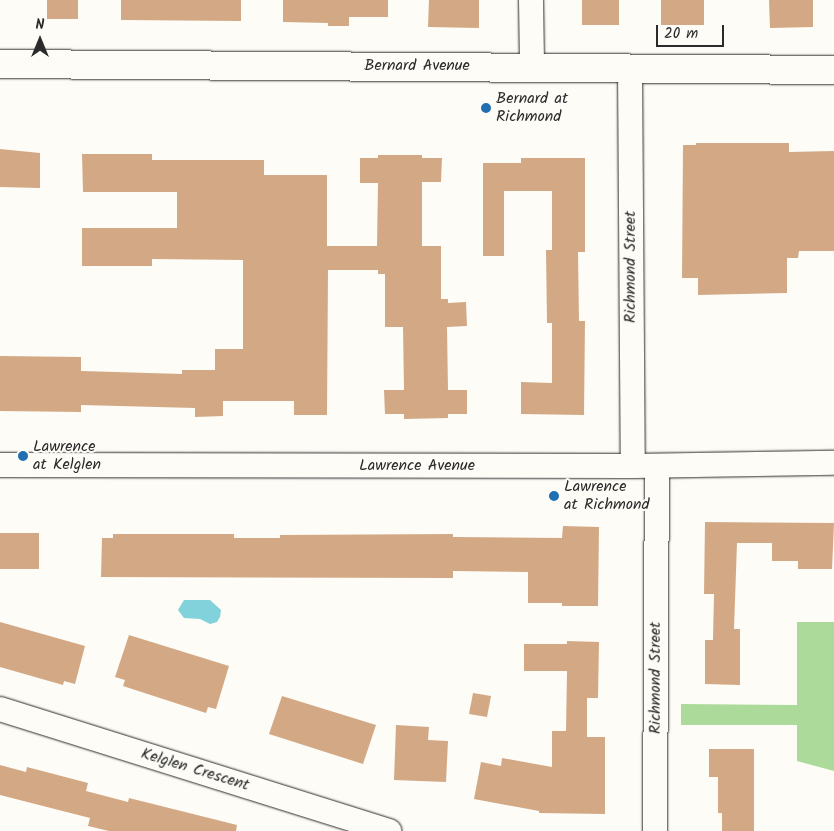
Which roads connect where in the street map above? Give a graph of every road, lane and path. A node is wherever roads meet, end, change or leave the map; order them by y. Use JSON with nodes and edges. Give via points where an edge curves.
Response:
{"nodes":[{"id":1,"x":531,"y":0,"type":"edge"},
{"id":2,"x":0,"y":64,"type":"edge"},
{"id":3,"x":532,"y":67,"type":"junction"},
{"id":4,"x":630,"y":68,"type":"junction"},
{"id":5,"x":834,"y":70,"type":"edge"},
{"id":6,"x":834,"y":463,"type":"edge"},
{"id":7,"x":0,"y":464,"type":"edge"},
{"id":8,"x":633,"y":466,"type":"junction"},
{"id":9,"x":657,"y":466,"type":"junction"},
{"id":10,"x":0,"y":710,"type":"edge"},
{"id":11,"x":389,"y":831,"type":"edge"},
{"id":12,"x":655,"y":831,"type":"edge"}],
"edges":[{"from":1,"to":3,"type":"street"},
{"from":2,"to":3,"type":"street","name":"Bernard Avenue"},
{"from":3,"to":4,"type":"street","name":"Bernard Avenue"},
{"from":4,"to":5,"type":"street","name":"Bernard Avenue"},
{"from":4,"to":8,"type":"street","name":"Richmond Street"},
{"from":6,"to":9,"type":"street","name":"Lawrence Avenue"},
{"from":7,"to":8,"type":"street","name":"Lawrence Avenue"},
{"from":8,"to":9,"type":"street","name":"Lawrence Avenue"},
{"from":9,"to":12,"type":"street","name":"Richmond Street"},
{"from":10,"to":11,"type":"street","name":"Kelglen Crescent"}]}
